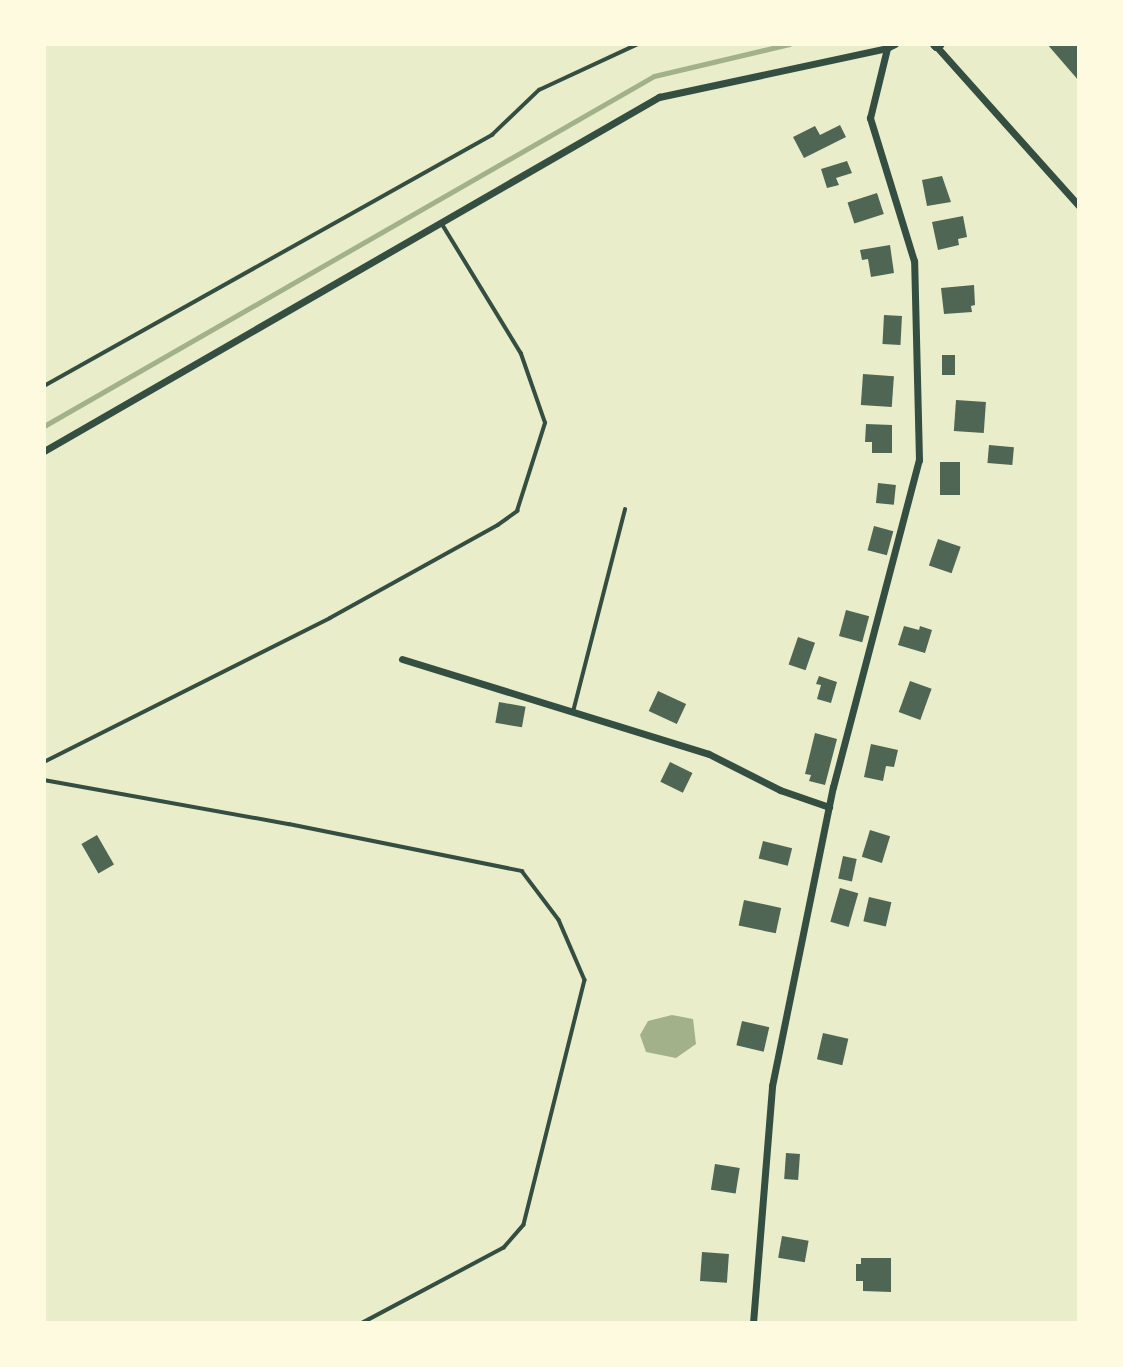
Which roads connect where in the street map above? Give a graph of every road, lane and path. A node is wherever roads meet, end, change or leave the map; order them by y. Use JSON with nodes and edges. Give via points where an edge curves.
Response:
{"nodes":[{"id":1,"x":638,"y":44,"type":"edge"},
{"id":2,"x":895,"y":44,"type":"edge"},
{"id":3,"x":937,"y":45,"type":"edge"},
{"id":4,"x":887,"y":48,"type":"junction"},
{"id":5,"x":1079,"y":206,"type":"edge"},
{"id":6,"x":441,"y":223,"type":"junction"},
{"id":7,"x":44,"y":386,"type":"edge"},
{"id":8,"x":44,"y":451,"type":"edge"},
{"id":9,"x":625,"y":510,"type":"dead end"},
{"id":10,"x":402,"y":659,"type":"dead end"},
{"id":11,"x":573,"y":712,"type":"junction"},
{"id":12,"x":44,"y":762,"type":"edge"},
{"id":13,"x":44,"y":780,"type":"edge"},
{"id":14,"x":829,"y":807,"type":"junction"},
{"id":15,"x":363,"y":1323,"type":"edge"},
{"id":16,"x":753,"y":1323,"type":"edge"}],
"edges":[{"from":1,"to":7,"type":"lane","via":[[539,90],[492,135]]},
{"from":2,"to":4,"type":"street"},
{"from":3,"to":5,"type":"street"},
{"from":4,"to":6,"type":"street","via":[[659,97]]},
{"from":4,"to":14,"type":"street","via":[[870,117],[914,261],[919,460]]},
{"from":6,"to":8,"type":"street"},
{"from":6,"to":12,"type":"lane","via":[[521,354],[545,424],[517,511],[498,526],[330,618]]},
{"from":9,"to":11,"type":"lane"},
{"from":10,"to":11,"type":"street"},
{"from":11,"to":14,"type":"street","via":[[709,754],[780,790]]},
{"from":13,"to":15,"type":"lane","via":[[522,871],[559,920],[585,980],[524,1225],[504,1248]]},
{"from":14,"to":16,"type":"street","via":[[772,1086]]}]}
